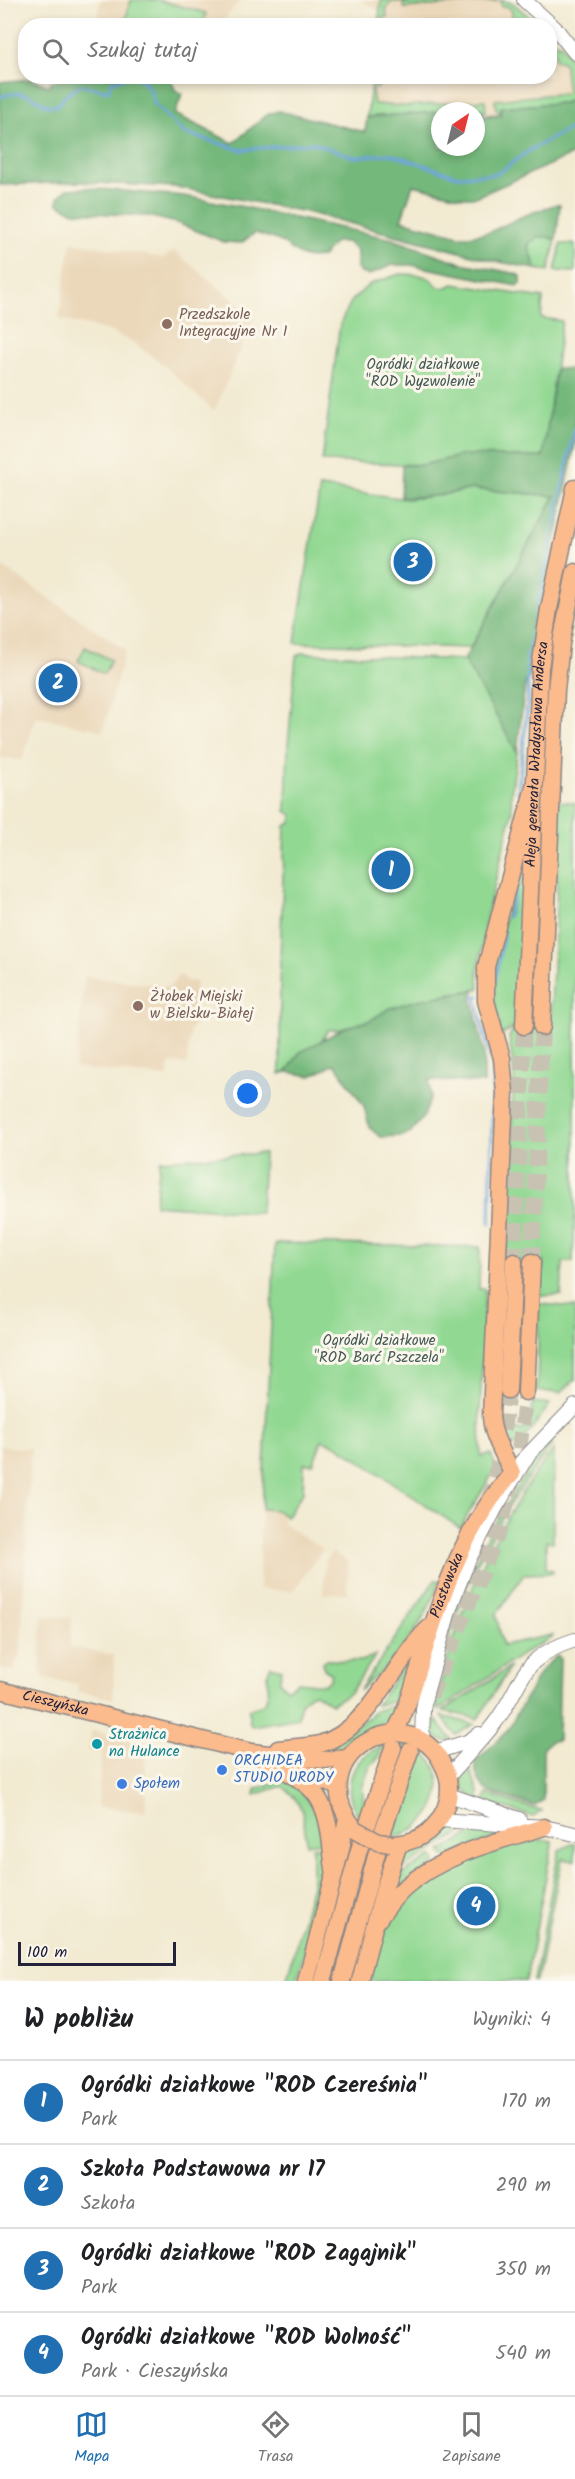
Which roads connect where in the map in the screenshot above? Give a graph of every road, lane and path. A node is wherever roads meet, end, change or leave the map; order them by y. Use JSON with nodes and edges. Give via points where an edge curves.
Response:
{"nodes":[{"id":1,"x":524,"y":0,"type":"edge"},
{"id":2,"x":544,"y":18,"type":"edge"},
{"id":3,"x":557,"y":30,"type":"edge"},
{"id":4,"x":575,"y":52,"type":"edge"},
{"id":5,"x":575,"y":488,"type":"edge"},
{"id":6,"x":575,"y":572,"type":"edge"},
{"id":7,"x":535,"y":783,"type":"junction"},
{"id":8,"x":524,"y":1026,"type":"tunnel mouth"},
{"id":9,"x":542,"y":1028,"type":"tunnel mouth"},
{"id":10,"x":514,"y":1262,"type":"tunnel mouth"},
{"id":11,"x":532,"y":1262,"type":"tunnel mouth"},
{"id":12,"x":508,"y":1390,"type":"tunnel mouth"},
{"id":13,"x":525,"y":1392,"type":"tunnel mouth"},
{"id":14,"x":575,"y":1406,"type":"edge"},
{"id":15,"x":528,"y":1455,"type":"junction"},
{"id":16,"x":512,"y":1473,"type":"junction"},
{"id":17,"x":432,"y":1626,"type":"junction"},
{"id":18,"x":575,"y":1640,"type":"edge"},
{"id":19,"x":0,"y":1690,"type":"edge"},
{"id":20,"x":494,"y":1724,"type":"junction"},
{"id":21,"x":393,"y":1741,"type":"junction"},
{"id":22,"x":422,"y":1748,"type":"junction"},
{"id":23,"x":250,"y":1752,"type":"junction"},
{"id":24,"x":348,"y":1758,"type":"junction"},
{"id":25,"x":448,"y":1776,"type":"junction"},
{"id":26,"x":338,"y":1788,"type":"junction"},
{"id":27,"x":449,"y":1795,"type":"junction"},
{"id":28,"x":440,"y":1820,"type":"junction"},
{"id":29,"x":351,"y":1824,"type":"junction"},
{"id":30,"x":544,"y":1827,"type":"junction"},
{"id":31,"x":575,"y":1834,"type":"edge"},
{"id":32,"x":395,"y":1844,"type":"junction"},
{"id":33,"x":334,"y":1874,"type":"junction"},
{"id":34,"x":375,"y":1924,"type":"junction"},
{"id":35,"x":306,"y":1981,"type":"edge"},
{"id":36,"x":323,"y":1981,"type":"edge"},
{"id":37,"x":342,"y":1981,"type":"edge"},
{"id":38,"x":360,"y":1981,"type":"edge"}],
"edges":[{"from":1,"to":2,"type":"street"},
{"from":3,"to":4,"type":"street"},
{"from":5,"to":7,"type":"main road","name":"Aleja generała Władysława Andersa","via":[[542,649]]},
{"from":6,"to":9,"type":"main road","name":"Aleja generała Władysława Andersa","via":[[556,690]]},
{"from":7,"to":8,"type":"main road","name":"Aleja generała Władysława Andersa"},
{"from":7,"to":16,"type":"main road","via":[[485,977],[486,1001],[502,1058],[506,1094],[491,1416],[494,1437]]},
{"from":10,"to":12,"type":"main road"},
{"from":11,"to":13,"type":"main road"},
{"from":14,"to":15,"type":"street","name":"Piastowska"},
{"from":15,"to":16,"type":"street","name":"Piastowska"},
{"from":15,"to":22,"type":"street","name":"Piastowska","via":[[496,1507],[459,1582],[426,1694]]},
{"from":16,"to":17,"type":"main road","name":"Piastowska","via":[[493,1493],[465,1540]]},
{"from":17,"to":21,"type":"main road","name":"Piastowska"},
{"from":17,"to":23,"type":"main road","via":[[416,1640],[362,1715],[346,1729],[320,1744]]},
{"from":18,"to":20,"type":"street","via":[[532,1662]]},
{"from":19,"to":23,"type":"main road","name":"Cieszyńska"},
{"from":20,"to":22,"type":"street","via":[[467,1742]]},
{"from":20,"to":25,"type":"street"},
{"from":21,"to":22,"type":"main road","via":[[408,1736]]},
{"from":21,"to":24,"type":"main road","via":[[383,1735],[363,1743]]},
{"from":21,"to":36,"type":"main road","via":[[358,1850]]},
{"from":22,"to":25,"type":"main road"},
{"from":22,"to":37,"type":"main road","via":[[380,1842]]},
{"from":23,"to":24,"type":"main road","name":"Cieszyńska","via":[[324,1760]]},
{"from":23,"to":26,"type":"main road","name":"Cieszyńska"},
{"from":23,"to":33,"type":"main road","via":[[313,1791],[326,1814]]},
{"from":24,"to":26,"type":"main road"},
{"from":25,"to":27,"type":"main road"},
{"from":26,"to":29,"type":"main road","via":[[342,1809]]},
{"from":27,"to":28,"type":"main road"},
{"from":27,"to":30,"type":"street"},
{"from":28,"to":30,"type":"street"},
{"from":28,"to":32,"type":"main road","via":[[426,1834]]},
{"from":29,"to":32,"type":"main road","bridge":true,"via":[[378,1842]]},
{"from":29,"to":33,"type":"main road"},
{"from":30,"to":31,"type":"street"},
{"from":30,"to":34,"type":"main road","via":[[478,1846],[435,1869],[406,1886]]},
{"from":32,"to":34,"type":"main road"},
{"from":33,"to":35,"type":"main road"},
{"from":34,"to":38,"type":"main road"}]}
